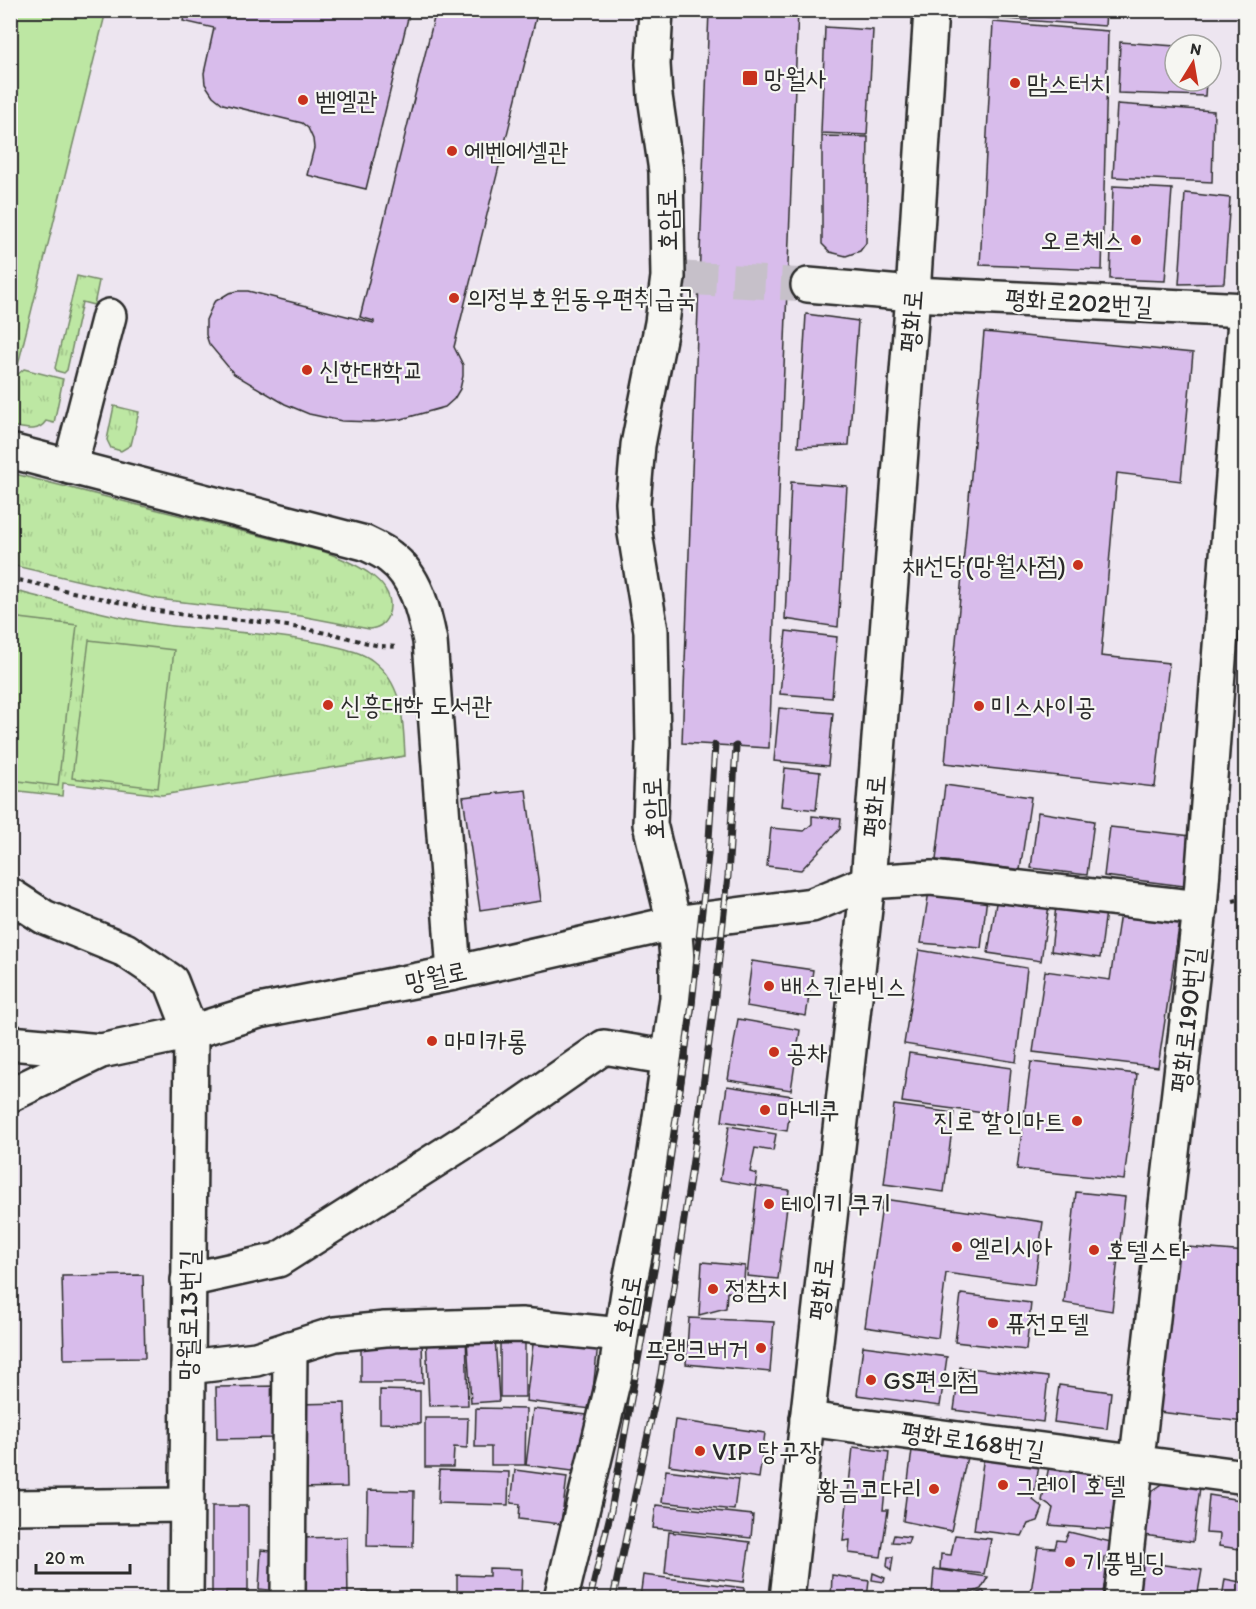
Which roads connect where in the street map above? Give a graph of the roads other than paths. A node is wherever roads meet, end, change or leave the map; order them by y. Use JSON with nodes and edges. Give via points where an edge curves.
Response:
{"nodes":[{"id":1,"x":656,"y":10,"type":"edge"},
{"id":2,"x":930,"y":10,"type":"edge"},
{"id":3,"x":808,"y":285,"type":"tunnel mouth"},
{"id":4,"x":913,"y":294,"type":"junction"},
{"id":5,"x":1245,"y":309,"type":"edge"},
{"id":6,"x":109,"y":316,"type":"dead end"},
{"id":7,"x":10,"y":451,"type":"edge"},
{"id":8,"x":70,"y":467,"type":"junction"},
{"id":9,"x":868,"y":882,"type":"junction"},
{"id":10,"x":10,"y":895,"type":"edge"},
{"id":11,"x":1200,"y":908,"type":"junction"},
{"id":12,"x":674,"y":923,"type":"junction"},
{"id":13,"x":454,"y":973,"type":"junction"},
{"id":14,"x":191,"y":1032,"type":"junction"},
{"id":15,"x":10,"y":1043,"type":"edge"},
{"id":16,"x":101,"y":1051,"type":"junction"},
{"id":17,"x":670,"y":1058,"type":"junction"},
{"id":18,"x":10,"y":1095,"type":"edge"},
{"id":19,"x":188,"y":1280,"type":"junction"},
{"id":20,"x":621,"y":1335,"type":"junction"},
{"id":21,"x":290,"y":1348,"type":"junction"},
{"id":22,"x":188,"y":1367,"type":"junction"},
{"id":23,"x":807,"y":1419,"type":"junction"},
{"id":24,"x":1137,"y":1463,"type":"junction"},
{"id":25,"x":1245,"y":1477,"type":"edge"},
{"id":26,"x":186,"y":1505,"type":"junction"},
{"id":27,"x":10,"y":1507,"type":"edge"},
{"id":28,"x":186,"y":1599,"type":"edge"},
{"id":29,"x":288,"y":1599,"type":"edge"},
{"id":30,"x":561,"y":1599,"type":"edge"},
{"id":31,"x":787,"y":1599,"type":"edge"},
{"id":32,"x":1121,"y":1599,"type":"edge"}],
"edges":[{"from":1,"to":12,"type":"street","name":"호암로","via":[[655,96],[675,277],[662,323],[639,445],[633,502],[651,631],[650,824]]},
{"from":2,"to":4,"type":"street","name":"평화로"},
{"from":3,"to":4,"type":"street","name":"평화로202번길"},
{"from":4,"to":5,"type":"street","name":"평화로202번길"},
{"from":4,"to":9,"type":"street","name":"평화로"},
{"from":5,"to":11,"type":"street","name":"평화로190번길"},
{"from":6,"to":8,"type":"street"},
{"from":7,"to":8,"type":"street"},
{"from":8,"to":13,"type":"street","via":[[365,543],[392,558],[414,585],[430,641]]},
{"from":9,"to":11,"type":"street","via":[[931,878]]},
{"from":9,"to":12,"type":"street","name":"망월로","via":[[812,905]]},
{"from":9,"to":23,"type":"street","name":"평화로"},
{"from":10,"to":14,"type":"street","via":[[44,916],[125,950],[171,981]]},
{"from":11,"to":24,"type":"street","name":"평화로190번길"},
{"from":12,"to":13,"type":"street","name":"망월로"},
{"from":12,"to":17,"type":"street","name":"호암로","via":[[677,998]]},
{"from":13,"to":14,"type":"street","name":"망월로","via":[[259,1011]]},
{"from":14,"to":16,"type":"street","name":"망월로"},
{"from":14,"to":19,"type":"street","name":"망월로13번길"},
{"from":15,"to":16,"type":"street"},
{"from":16,"to":18,"type":"street","name":"망월로"},
{"from":17,"to":19,"type":"street","via":[[604,1047],[508,1114],[278,1260]]},
{"from":17,"to":20,"type":"street","name":"호암로"},
{"from":19,"to":22,"type":"street","name":"망월로13번길"},
{"from":20,"to":21,"type":"street","via":[[521,1325],[385,1329],[335,1334]]},
{"from":20,"to":30,"type":"street","name":"호암로"},
{"from":21,"to":22,"type":"street","via":[[256,1359]]},
{"from":21,"to":29,"type":"street"},
{"from":22,"to":26,"type":"street","name":"망월로13번길"},
{"from":23,"to":24,"type":"street","name":"평화로168번길"},
{"from":23,"to":31,"type":"street","name":"평화로"},
{"from":24,"to":25,"type":"street","name":"평화로168번길"},
{"from":24,"to":32,"type":"street","name":"평화로190번길"},
{"from":26,"to":27,"type":"street"},
{"from":26,"to":28,"type":"street","name":"망월로13번길"}]}
